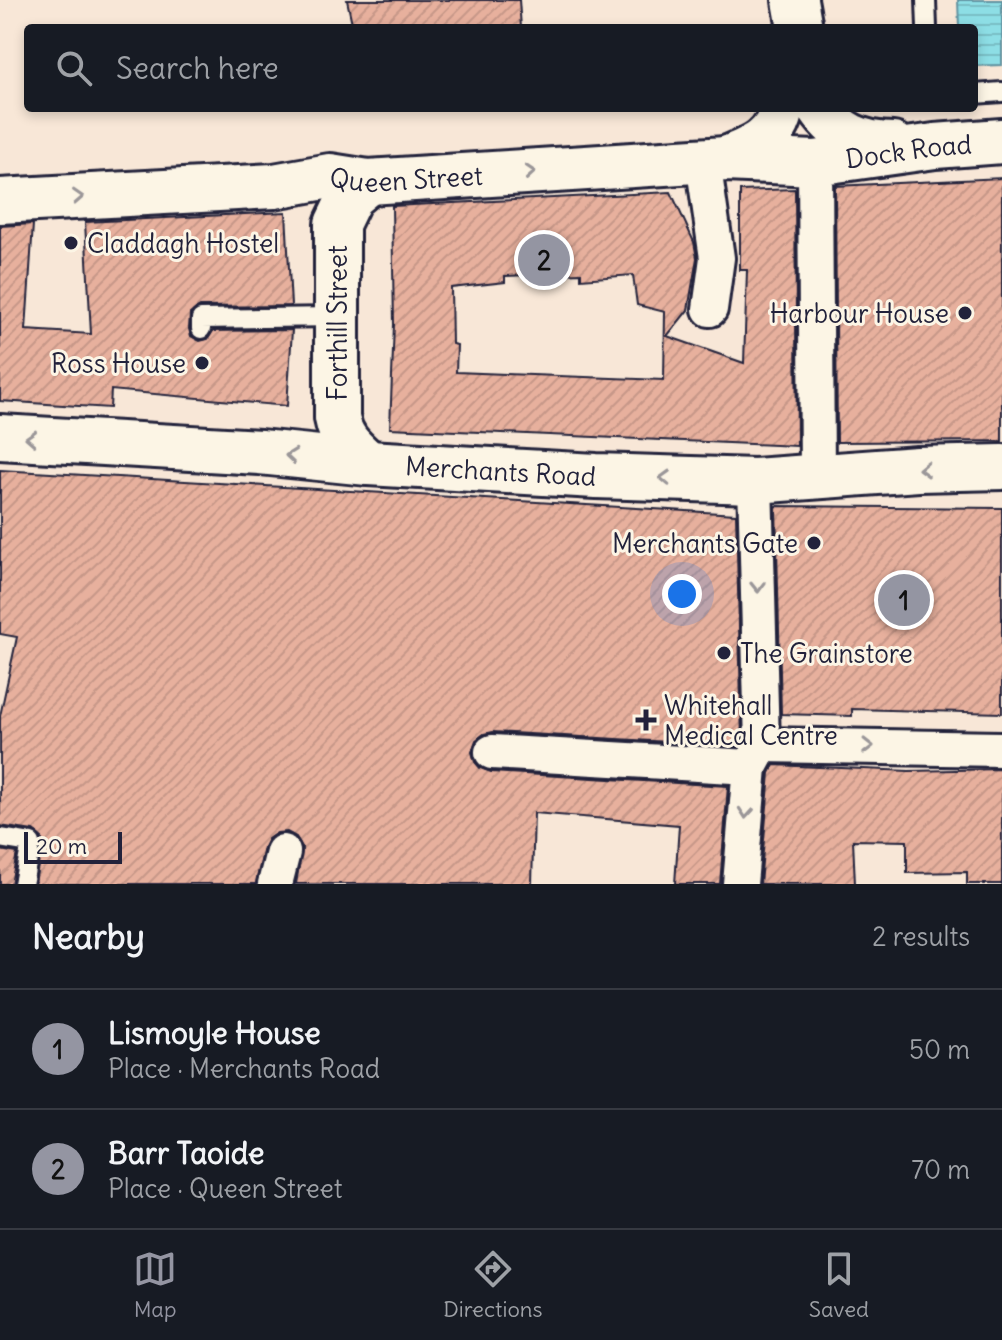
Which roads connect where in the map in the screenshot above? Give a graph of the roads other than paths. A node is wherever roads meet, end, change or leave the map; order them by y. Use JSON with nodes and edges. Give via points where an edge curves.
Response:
{"nodes":[{"id":1,"x":795,"y":0,"type":"edge"},
{"id":2,"x":926,"y":0,"type":"edge"},
{"id":3,"x":792,"y":24,"type":"edge"},
{"id":4,"x":799,"y":24,"type":"edge"},
{"id":5,"x":927,"y":24,"type":"edge"},
{"id":6,"x":1002,"y":92,"type":"edge"},
{"id":7,"x":978,"y":94,"type":"edge"},
{"id":8,"x":781,"y":112,"type":"edge"},
{"id":9,"x":823,"y":112,"type":"edge"},
{"id":10,"x":1002,"y":141,"type":"edge"},
{"id":11,"x":935,"y":146,"type":"junction"},
{"id":12,"x":714,"y":160,"type":"junction"},
{"id":13,"x":815,"y":163,"type":"junction"},
{"id":14,"x":368,"y":182,"type":"junction"},
{"id":15,"x":0,"y":201,"type":"edge"},
{"id":16,"x":710,"y":309,"type":"dead end"},
{"id":17,"x":337,"y":317,"type":"junction"},
{"id":18,"x":201,"y":329,"type":"dead end"},
{"id":19,"x":0,"y":437,"type":"edge"},
{"id":20,"x":368,"y":463,"type":"junction"},
{"id":21,"x":1002,"y":467,"type":"edge"},
{"id":22,"x":817,"y":476,"type":"junction"},
{"id":23,"x":755,"y":481,"type":"junction"},
{"id":24,"x":1002,"y":749,"type":"edge"},
{"id":25,"x":492,"y":752,"type":"dead end"},
{"id":26,"x":756,"y":756,"type":"junction"},
{"id":27,"x":0,"y":838,"type":"edge"},
{"id":28,"x":23,"y":884,"type":"edge"},
{"id":29,"x":740,"y":884,"type":"edge"}],
"edges":[{"from":1,"to":3,"type":"main road"},
{"from":1,"to":4,"type":"main road"},
{"from":2,"to":5,"type":"lane"},
{"from":6,"to":7,"type":"lane"},
{"from":8,"to":12,"type":"main road","via":[[771,135],[757,147]]},
{"from":9,"to":11,"type":"main road","via":[[850,137],[870,144]]},
{"from":10,"to":11,"type":"main road","name":"Dock Road"},
{"from":11,"to":13,"type":"main road","name":"Dock Road"},
{"from":12,"to":13,"type":"main road","name":"Queen Street"},
{"from":14,"to":12,"type":"main road","name":"Queen Street","one_way":true},
{"from":12,"to":16,"type":"street","via":[[717,258]]},
{"from":13,"to":22,"type":"street"},
{"from":15,"to":14,"type":"main road","name":"Queen Street","one_way":true,"via":[[274,186],[330,176]]},
{"from":14,"to":17,"type":"main road","name":"Forthill Street","via":[[350,197],[337,224]]},
{"from":17,"to":18,"type":"lane","via":[[201,319]]},
{"from":17,"to":20,"type":"main road","name":"Forthill Street","via":[[337,418],[347,445]]},
{"from":20,"to":19,"type":"main road","name":"Merchants Road","one_way":true},
{"from":23,"to":20,"type":"main road","name":"Merchants Road","one_way":true},
{"from":21,"to":22,"type":"main road","name":"Merchants Road","one_way":true},
{"from":22,"to":23,"type":"main road","name":"Merchants Road"},
{"from":23,"to":26,"type":"street","one_way":true},
{"from":26,"to":24,"type":"street","one_way":true},
{"from":25,"to":26,"type":"street"},
{"from":26,"to":29,"type":"street","one_way":true},
{"from":27,"to":28,"type":"lane","via":[[31,843]]}]}
